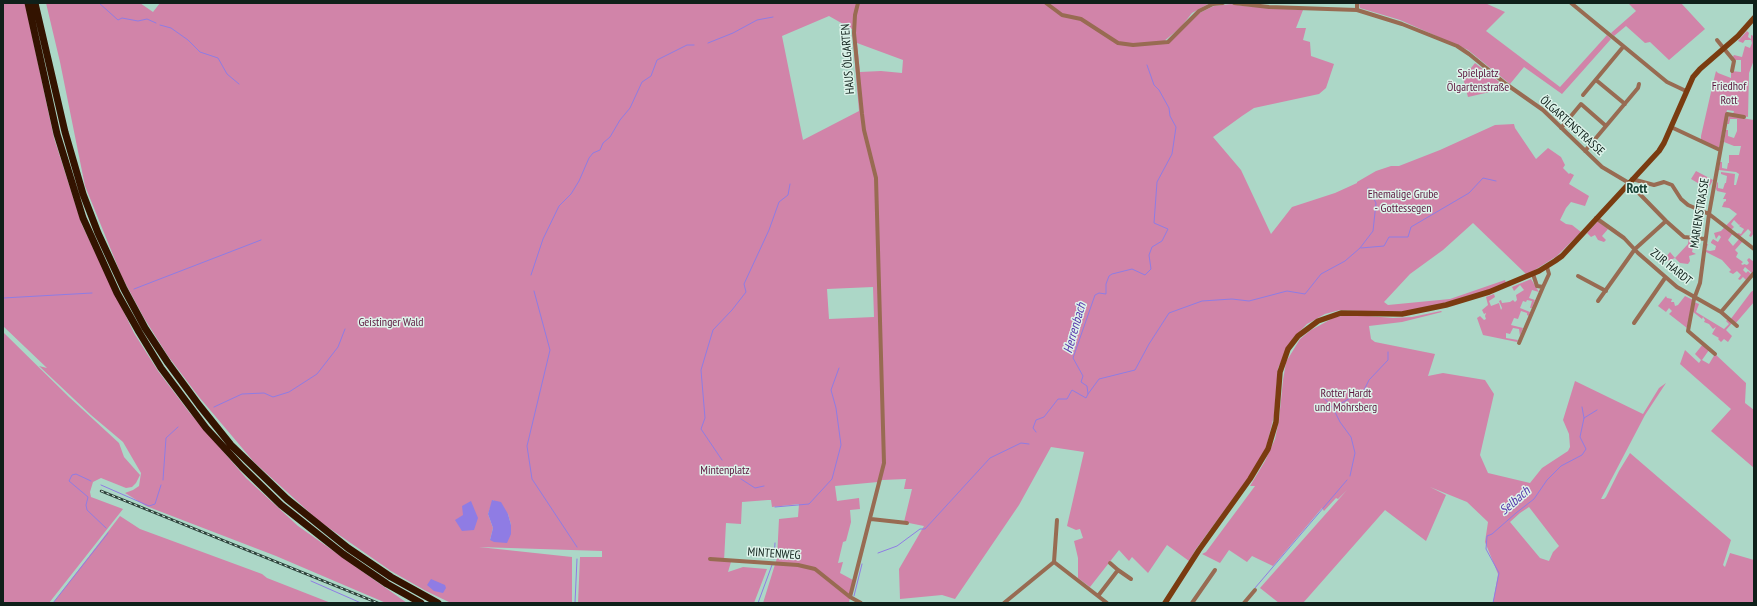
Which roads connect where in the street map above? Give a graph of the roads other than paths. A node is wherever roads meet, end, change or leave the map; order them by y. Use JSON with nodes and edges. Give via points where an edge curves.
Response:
{"nodes":[{"id":1,"x":28,"y":3,"type":"edge"},
{"id":2,"x":35,"y":3,"type":"edge"},
{"id":3,"x":858,"y":3,"type":"edge"},
{"id":4,"x":1046,"y":3,"type":"edge"},
{"id":5,"x":1223,"y":3,"type":"edge"},
{"id":6,"x":1234,"y":3,"type":"edge"},
{"id":7,"x":1357,"y":3,"type":"edge"},
{"id":8,"x":1571,"y":3,"type":"edge"},
{"id":9,"x":1357,"y":10,"type":"junction"},
{"id":10,"x":1754,"y":18,"type":"edge"},
{"id":11,"x":1716,"y":40,"type":"dead end"},
{"id":12,"x":1624,"y":47,"type":"junction"},
{"id":13,"x":1724,"y":48,"type":"junction"},
{"id":14,"x":1732,"y":71,"type":"dead end"},
{"id":15,"x":1596,"y":80,"type":"junction"},
{"id":16,"x":1638,"y":84,"type":"dead end"},
{"id":17,"x":1686,"y":91,"type":"junction"},
{"id":18,"x":1583,"y":95,"type":"dead end"},
{"id":19,"x":1624,"y":104,"type":"junction"},
{"id":20,"x":1744,"y":117,"type":"dead end"},
{"id":21,"x":1606,"y":126,"type":"junction"},
{"id":22,"x":1671,"y":127,"type":"junction"},
{"id":23,"x":1561,"y":128,"type":"junction"},
{"id":24,"x":1720,"y":150,"type":"junction"},
{"id":25,"x":1585,"y":151,"type":"junction"},
{"id":26,"x":1630,"y":181,"type":"junction"},
{"id":27,"x":1709,"y":214,"type":"junction"},
{"id":28,"x":1596,"y":218,"type":"junction"},
{"id":29,"x":1666,"y":221,"type":"junction"},
{"id":30,"x":1705,"y":240,"type":"junction"},
{"id":31,"x":1635,"y":249,"type":"junction"},
{"id":32,"x":1754,"y":249,"type":"edge"},
{"id":33,"x":1547,"y":267,"type":"junction"},
{"id":34,"x":1754,"y":273,"type":"edge"},
{"id":35,"x":1533,"y":274,"type":"junction"},
{"id":36,"x":1578,"y":276,"type":"dead end"},
{"id":37,"x":1665,"y":278,"type":"junction"},
{"id":38,"x":1543,"y":287,"type":"junction"},
{"id":39,"x":1606,"y":291,"type":"junction"},
{"id":40,"x":1695,"y":298,"type":"junction"},
{"id":41,"x":1598,"y":301,"type":"dead end"},
{"id":42,"x":1721,"y":312,"type":"junction"},
{"id":43,"x":1634,"y":323,"type":"dead end"},
{"id":44,"x":1737,"y":326,"type":"dead end"},
{"id":45,"x":1519,"y":343,"type":"dead end"},
{"id":46,"x":1715,"y":354,"type":"dead end"},
{"id":47,"x":871,"y":519,"type":"junction"},
{"id":48,"x":1057,"y":520,"type":"dead end"},
{"id":49,"x":907,"y":523,"type":"dead end"},
{"id":50,"x":710,"y":559,"type":"dead end"},
{"id":51,"x":1054,"y":562,"type":"junction"},
{"id":52,"x":1110,"y":562,"type":"dead end"},
{"id":53,"x":1118,"y":570,"type":"junction"},
{"id":54,"x":1215,"y":570,"type":"dead end"},
{"id":55,"x":1130,"y":579,"type":"dead end"},
{"id":56,"x":1255,"y":590,"type":"dead end"},
{"id":57,"x":1098,"y":596,"type":"junction"},
{"id":58,"x":850,"y":597,"type":"junction"},
{"id":59,"x":421,"y":603,"type":"edge"},
{"id":60,"x":438,"y":603,"type":"edge"},
{"id":61,"x":861,"y":603,"type":"edge"},
{"id":62,"x":1004,"y":603,"type":"edge"},
{"id":63,"x":1108,"y":603,"type":"edge"},
{"id":64,"x":1165,"y":603,"type":"edge"},
{"id":65,"x":1192,"y":603,"type":"edge"},
{"id":66,"x":1244,"y":603,"type":"edge"}],
"edges":[{"from":1,"to":59,"type":"highway","via":[[57,134],[83,218],[117,293],[161,368],[211,433],[281,506],[348,558]]},
{"from":2,"to":60,"type":"highway","via":[[65,132],[83,194],[118,277],[141,321],[168,363],[198,406],[247,461],[287,499],[353,552]]},
{"from":3,"to":47,"type":"street","name":"HAUS ÖLGARTEN","via":[[854,33],[862,114],[876,178],[882,377],[884,463]]},
{"from":4,"to":5,"type":"street","via":[[1062,15],[1081,19],[1118,43],[1133,45],[1168,42],[1199,11],[1213,4]]},
{"from":6,"to":9,"type":"street","name":"ÖLGARTENSTRASSE","via":[[1269,7]]},
{"from":7,"to":9,"type":"street"},
{"from":8,"to":12,"type":"street"},
{"from":9,"to":23,"type":"street","name":"ÖLGARTENSTRASSE","via":[[1402,24],[1457,46],[1511,88],[1534,102]]},
{"from":10,"to":13,"type":"street"},
{"from":11,"to":13,"type":"street"},
{"from":12,"to":15,"type":"street"},
{"from":12,"to":17,"type":"street","via":[[1667,82]]},
{"from":13,"to":14,"type":"street","via":[[1734,61]]},
{"from":13,"to":17,"type":"street","via":[[1693,76]]},
{"from":15,"to":18,"type":"street"},
{"from":15,"to":19,"type":"street"},
{"from":16,"to":19,"type":"street","via":[[1638,88]]},
{"from":17,"to":22,"type":"street"},
{"from":19,"to":21,"type":"street"},
{"from":20,"to":24,"type":"street","name":"MARIENSTRASSE","via":[[1727,114]]},
{"from":21,"to":23,"type":"street","via":[[1581,104]]},
{"from":21,"to":25,"type":"street"},
{"from":22,"to":24,"type":"street"},
{"from":22,"to":26,"type":"street","via":[[1659,151]]},
{"from":23,"to":25,"type":"street","name":"ÖLGARTENSTRASSE"},
{"from":24,"to":27,"type":"street","name":"MARIENSTRASSE"},
{"from":25,"to":26,"type":"street","name":"ÖLGARTENSTRASSE","via":[[1602,167]]},
{"from":26,"to":27,"type":"street","via":[[1654,185],[1664,182],[1672,185],[1688,205]]},
{"from":26,"to":28,"type":"street"},
{"from":26,"to":29,"type":"street"},
{"from":27,"to":30,"type":"street","name":"MARIENSTRASSE"},
{"from":27,"to":32,"type":"street"},
{"from":28,"to":31,"type":"street","name":"ZUR HARDT"},
{"from":28,"to":33,"type":"street","via":[[1562,256]]},
{"from":29,"to":30,"type":"street","via":[[1684,237]]},
{"from":29,"to":31,"type":"street"},
{"from":30,"to":40,"type":"street","name":"MARIENSTRASSE","via":[[1700,283]]},
{"from":31,"to":37,"type":"street","name":"ZUR HARDT"},
{"from":31,"to":39,"type":"street"},
{"from":33,"to":35,"type":"street"},
{"from":33,"to":38,"type":"street","via":[[1549,274]]},
{"from":34,"to":42,"type":"street"},
{"from":35,"to":38,"type":"street","via":[[1537,286]]},
{"from":35,"to":64,"type":"street","via":[[1469,298],[1414,313],[1340,313],[1322,319],[1305,329],[1288,349],[1282,364],[1276,422],[1268,449]]},
{"from":36,"to":39,"type":"street"},
{"from":37,"to":40,"type":"street","name":"ZUR HARDT"},
{"from":37,"to":43,"type":"street"},
{"from":38,"to":45,"type":"street"},
{"from":39,"to":41,"type":"street"},
{"from":40,"to":42,"type":"street","name":"ZUR HARDT"},
{"from":40,"to":46,"type":"street","name":"MARIENSTRASSE","via":[[1688,331]]},
{"from":42,"to":44,"type":"street","name":"ZUR HARDT"},
{"from":47,"to":49,"type":"street"},
{"from":47,"to":58,"type":"street","name":"HAUS ÖLGARTEN"},
{"from":48,"to":51,"type":"street"},
{"from":50,"to":58,"type":"street","name":"MINTENWEG","via":[[798,565],[815,569]]},
{"from":51,"to":57,"type":"street"},
{"from":51,"to":62,"type":"street"},
{"from":52,"to":53,"type":"street"},
{"from":53,"to":55,"type":"street"},
{"from":53,"to":57,"type":"street"},
{"from":54,"to":65,"type":"street"},
{"from":56,"to":66,"type":"street"},
{"from":57,"to":63,"type":"street"},
{"from":58,"to":61,"type":"street","name":"MINTENWEG"}]}
